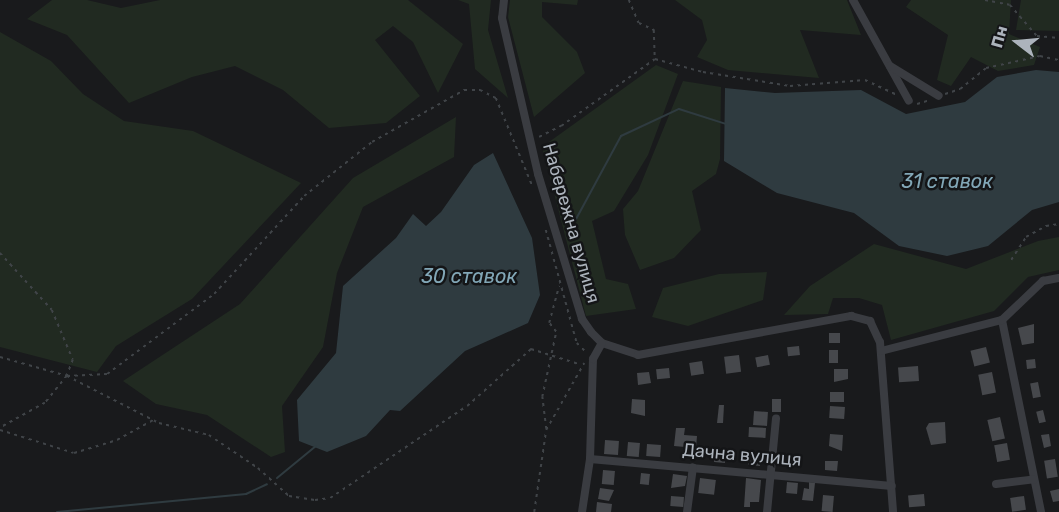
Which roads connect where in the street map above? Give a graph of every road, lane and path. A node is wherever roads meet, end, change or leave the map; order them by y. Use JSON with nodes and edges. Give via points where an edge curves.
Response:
{"nodes":[{"id":1,"x":504,"y":0,"type":"edge"},
{"id":2,"x":629,"y":0,"type":"edge"},
{"id":3,"x":853,"y":0,"type":"edge"},
{"id":4,"x":985,"y":0,"type":"edge"},
{"id":5,"x":1059,"y":38,"type":"edge"},
{"id":6,"x":655,"y":59,"type":"junction"},
{"id":7,"x":1059,"y":60,"type":"edge"},
{"id":8,"x":889,"y":66,"type":"junction"},
{"id":9,"x":939,"y":96,"type":"junction"},
{"id":10,"x":909,"y":101,"type":"junction"},
{"id":11,"x":530,"y":141,"type":"junction"},
{"id":12,"x":534,"y":192,"type":"dead end"},
{"id":13,"x":544,"y":223,"type":"dead end"},
{"id":14,"x":1059,"y":224,"type":"edge"},
{"id":15,"x":0,"y":253,"type":"edge"},
{"id":16,"x":1011,"y":260,"type":"dead end"},
{"id":17,"x":1059,"y":278,"type":"edge"},
{"id":18,"x":560,"y":284,"type":"junction"},
{"id":19,"x":1002,"y":320,"type":"junction"},
{"id":20,"x":602,"y":343,"type":"junction"},
{"id":21,"x":881,"y":351,"type":"junction"},
{"id":22,"x":550,"y":355,"type":"junction"},
{"id":23,"x":0,"y":357,"type":"edge"},
{"id":24,"x":593,"y":359,"type":"junction"},
{"id":25,"x":579,"y":364,"type":"junction"},
{"id":26,"x":67,"y":376,"type":"junction"},
{"id":27,"x":776,"y":418,"type":"dead end"},
{"id":28,"x":153,"y":419,"type":"junction"},
{"id":29,"x":0,"y":429,"type":"edge"},
{"id":30,"x":546,"y":430,"type":"junction"},
{"id":31,"x":590,"y":459,"type":"junction"},
{"id":32,"x":693,"y":467,"type":"junction"},
{"id":33,"x":771,"y":474,"type":"junction"},
{"id":34,"x":1034,"y":478,"type":"junction"},
{"id":35,"x":996,"y":484,"type":"dead end"},
{"id":36,"x":892,"y":486,"type":"junction"},
{"id":37,"x":534,"y":512,"type":"edge"},
{"id":38,"x":582,"y":512,"type":"edge"},
{"id":39,"x":687,"y":512,"type":"edge"},
{"id":40,"x":767,"y":512,"type":"edge"},
{"id":41,"x":893,"y":512,"type":"edge"},
{"id":42,"x":1041,"y":512,"type":"edge"}],
"edges":[{"from":1,"to":11,"type":"street","name":"Набережна вулиця","via":[[502,18]]},
{"from":2,"to":6,"type":"path","via":[[639,23],[654,30]]},
{"from":3,"to":8,"type":"street"},
{"from":4,"to":5,"type":"path","via":[[1010,5],[1037,36]]},
{"from":6,"to":10,"type":"path","via":[[703,72],[790,86],[865,80]]},
{"from":6,"to":11,"type":"path","via":[[561,126]]},
{"from":7,"to":9,"type":"path","via":[[1040,57],[986,68],[960,89]]},
{"from":8,"to":9,"type":"street"},
{"from":8,"to":10,"type":"street"},
{"from":9,"to":10,"type":"path","via":[[916,105]]},
{"from":11,"to":20,"type":"street","name":"Набережна вулиця","via":[[582,319]]},
{"from":12,"to":26,"type":"path","via":[[496,98],[480,90],[464,90],[372,142],[304,196],[214,294],[106,375]]},
{"from":13,"to":18,"type":"path"},
{"from":14,"to":16,"type":"path","via":[[1026,237]]},
{"from":15,"to":26,"type":"path","via":[[52,310],[73,360]]},
{"from":17,"to":19,"type":"street","via":[[1042,281]]},
{"from":18,"to":22,"type":"path","via":[[549,323],[556,332]]},
{"from":18,"to":24,"type":"path","via":[[577,343]]},
{"from":19,"to":21,"type":"street"},
{"from":19,"to":34,"type":"street"},
{"from":20,"to":21,"type":"street","name":"Набережна вулиця","via":[[630,354],[646,354],[851,316],[870,321],[878,332]]},
{"from":20,"to":24,"type":"street"},
{"from":21,"to":36,"type":"street"},
{"from":22,"to":25,"type":"path"},
{"from":22,"to":28,"type":"path","via":[[531,349],[467,406],[330,498],[289,496],[258,468],[209,435]]},
{"from":22,"to":30,"type":"path","via":[[542,397]]},
{"from":23,"to":26,"type":"path"},
{"from":24,"to":25,"type":"path"},
{"from":24,"to":31,"type":"street"},
{"from":25,"to":30,"type":"path"},
{"from":26,"to":28,"type":"path"},
{"from":26,"to":29,"type":"path","via":[[45,403]]},
{"from":27,"to":33,"type":"street"},
{"from":28,"to":29,"type":"path","via":[[117,440],[74,453]]},
{"from":30,"to":37,"type":"path"},
{"from":31,"to":32,"type":"street","name":"Дачна вулиця"},
{"from":31,"to":38,"type":"street"},
{"from":32,"to":33,"type":"street","name":"Дачна вулиця"},
{"from":32,"to":39,"type":"street"},
{"from":33,"to":36,"type":"street","name":"Дачна вулиця"},
{"from":33,"to":40,"type":"street"},
{"from":34,"to":35,"type":"street"},
{"from":34,"to":42,"type":"street"},
{"from":36,"to":41,"type":"street"}]}
